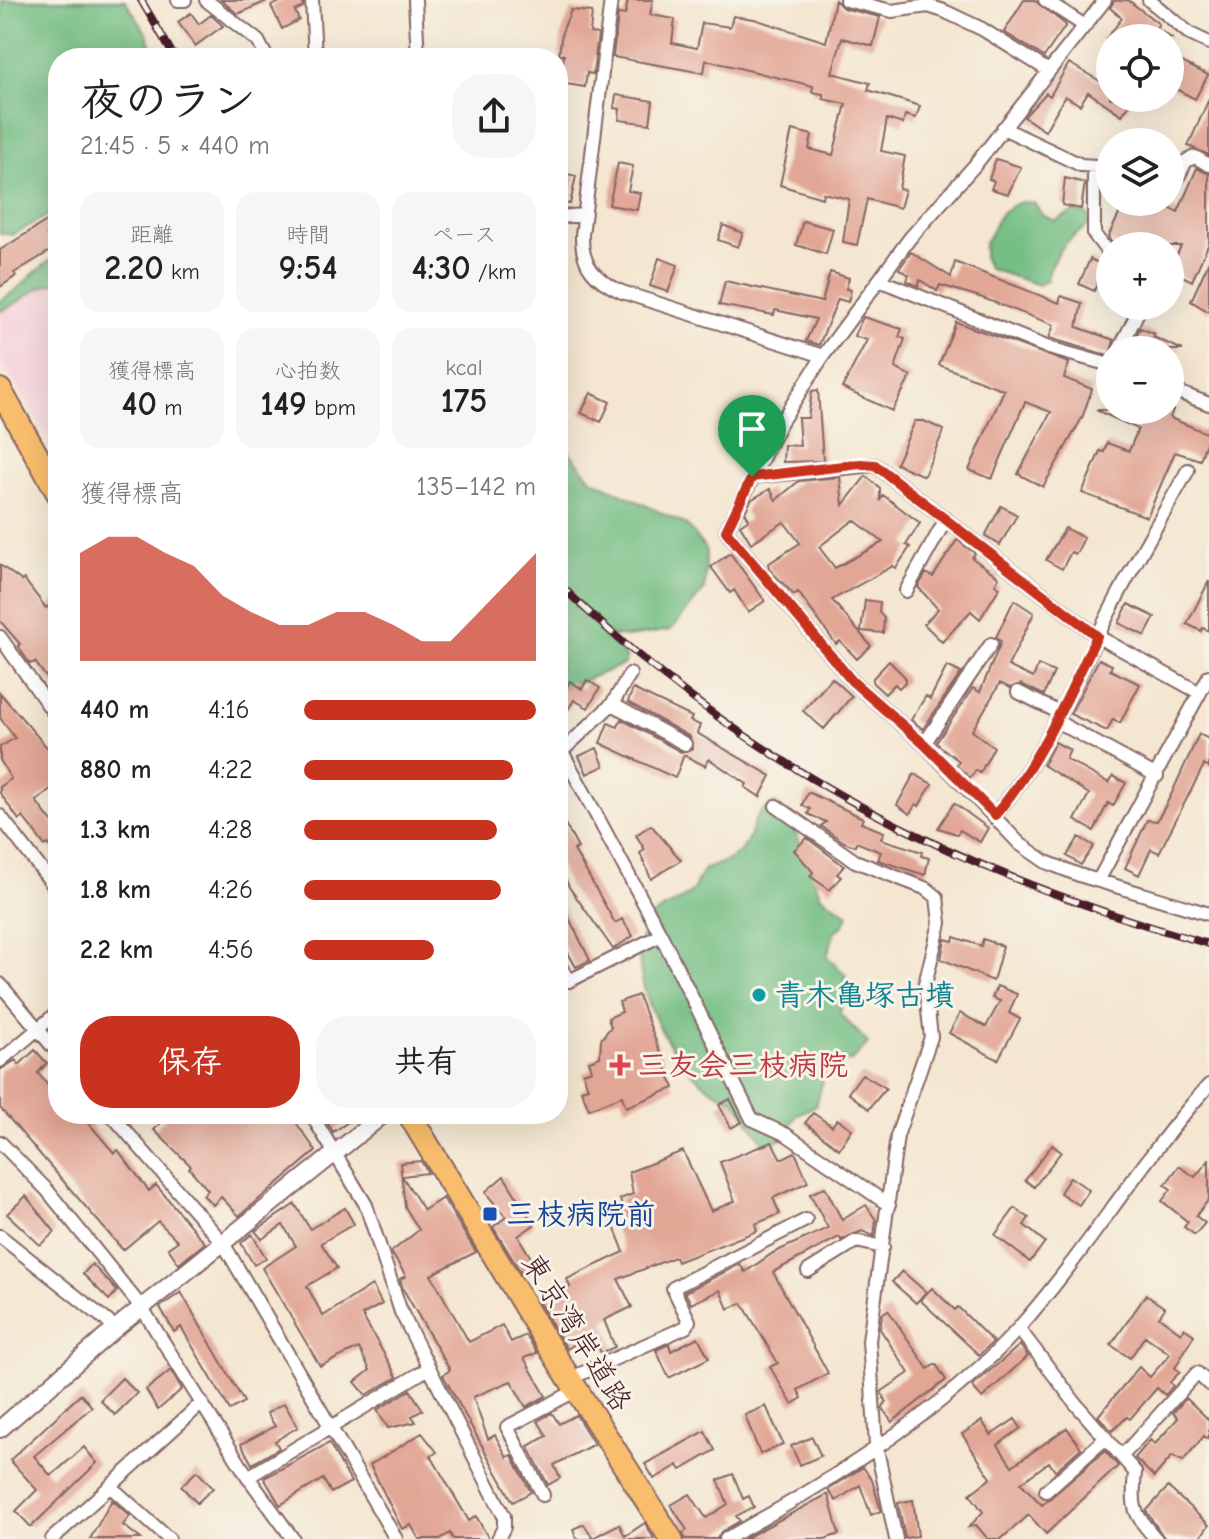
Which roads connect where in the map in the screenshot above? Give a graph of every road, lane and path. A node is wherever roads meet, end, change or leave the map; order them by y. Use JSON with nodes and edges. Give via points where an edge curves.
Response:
{"nodes":[{"id":1,"x":178,"y":0,"type":"edge"},
{"id":2,"x":185,"y":0,"type":"edge"},
{"id":3,"x":206,"y":0,"type":"edge"},
{"id":4,"x":312,"y":0,"type":"edge"},
{"id":5,"x":415,"y":0,"type":"edge"},
{"id":6,"x":611,"y":0,"type":"edge"},
{"id":7,"x":846,"y":0,"type":"edge"},
{"id":8,"x":1045,"y":0,"type":"edge"},
{"id":9,"x":1105,"y":0,"type":"edge"},
{"id":10,"x":1149,"y":0,"type":"edge"},
{"id":11,"x":1085,"y":26,"type":"junction"},
{"id":12,"x":1209,"y":43,"type":"edge"},
{"id":13,"x":262,"y":48,"type":"edge"},
{"id":14,"x":314,"y":48,"type":"edge"},
{"id":15,"x":417,"y":48,"type":"edge"},
{"id":16,"x":1049,"y":71,"type":"junction"},
{"id":17,"x":1003,"y":128,"type":"junction"},
{"id":18,"x":1184,"y":165,"type":"edge"},
{"id":19,"x":1209,"y":165,"type":"edge"},
{"id":20,"x":1094,"y":168,"type":"joint"},
{"id":21,"x":584,"y":215,"type":"junction"},
{"id":22,"x":568,"y":216,"type":"edge"},
{"id":23,"x":1096,"y":237,"type":"edge"},
{"id":24,"x":879,"y":280,"type":"junction"},
{"id":25,"x":823,"y":356,"type":"junction"},
{"id":26,"x":1096,"y":361,"type":"edge"},
{"id":27,"x":0,"y":390,"type":"edge"},
{"id":28,"x":1184,"y":394,"type":"edge"},
{"id":29,"x":1209,"y":404,"type":"edge"},
{"id":30,"x":1188,"y":470,"type":"dead end"},
{"id":31,"x":48,"y":475,"type":"edge"},
{"id":32,"x":752,"y":477,"type":"junction"},
{"id":33,"x":946,"y":519,"type":"junction"},
{"id":34,"x":906,"y":591,"type":"dead end"},
{"id":35,"x":1097,"y":636,"type":"junction"},
{"id":36,"x":0,"y":637,"type":"edge"},
{"id":37,"x":991,"y":644,"type":"dead end"},
{"id":38,"x":630,"y":674,"type":"dead end"},
{"id":39,"x":1209,"y":676,"type":"edge"},
{"id":40,"x":1018,"y":692,"type":"dead end"},
{"id":41,"x":1200,"y":693,"type":"junction"},
{"id":42,"x":612,"y":704,"type":"junction"},
{"id":43,"x":48,"y":705,"type":"edge"},
{"id":44,"x":1058,"y":717,"type":"junction"},
{"id":45,"x":568,"y":743,"type":"edge"},
{"id":46,"x":685,"y":744,"type":"dead end"},
{"id":47,"x":924,"y":744,"type":"junction"},
{"id":48,"x":568,"y":767,"type":"edge"},
{"id":49,"x":1157,"y":776,"type":"junction"},
{"id":50,"x":776,"y":806,"type":"dead end"},
{"id":51,"x":995,"y":815,"type":"junction"},
{"id":52,"x":0,"y":816,"type":"edge"},
{"id":53,"x":48,"y":878,"type":"edge"},
{"id":54,"x":1098,"y":881,"type":"junction"},
{"id":55,"x":1209,"y":914,"type":"edge"},
{"id":56,"x":661,"y":935,"type":"junction"},
{"id":57,"x":568,"y":979,"type":"edge"},
{"id":58,"x":0,"y":984,"type":"edge"},
{"id":59,"x":48,"y":1020,"type":"edge"},
{"id":60,"x":38,"y":1029,"type":"junction"},
{"id":61,"x":48,"y":1041,"type":"edge"},
{"id":62,"x":0,"y":1061,"type":"edge"},
{"id":63,"x":1209,"y":1085,"type":"edge"},
{"id":64,"x":120,"y":1124,"type":"edge"},
{"id":65,"x":316,"y":1124,"type":"edge"},
{"id":66,"x":371,"y":1124,"type":"edge"},
{"id":67,"x":415,"y":1124,"type":"edge"},
{"id":68,"x":0,"y":1142,"type":"edge"},
{"id":69,"x":333,"y":1154,"type":"junction"},
{"id":70,"x":889,"y":1205,"type":"junction"},
{"id":71,"x":806,"y":1220,"type":"dead end"},
{"id":72,"x":0,"y":1236,"type":"edge"},
{"id":73,"x":223,"y":1243,"type":"junction"},
{"id":74,"x":883,"y":1247,"type":"junction"},
{"id":75,"x":808,"y":1271,"type":"dead end"},
{"id":76,"x":142,"y":1308,"type":"junction"},
{"id":77,"x":116,"y":1328,"type":"junction"},
{"id":78,"x":1019,"y":1329,"type":"junction"},
{"id":79,"x":429,"y":1368,"type":"junction"},
{"id":80,"x":573,"y":1384,"type":"junction"},
{"id":81,"x":1209,"y":1384,"type":"edge"},
{"id":82,"x":202,"y":1403,"type":"junction"},
{"id":83,"x":0,"y":1429,"type":"edge"},
{"id":84,"x":332,"y":1430,"type":"junction"},
{"id":85,"x":1106,"y":1438,"type":"junction"},
{"id":86,"x":876,"y":1445,"type":"junction"},
{"id":87,"x":1122,"y":1456,"type":"junction"},
{"id":88,"x":248,"y":1477,"type":"junction"},
{"id":89,"x":112,"y":1488,"type":"junction"},
{"id":90,"x":1046,"y":1491,"type":"dead end"},
{"id":91,"x":543,"y":1495,"type":"dead end"},
{"id":92,"x":52,"y":1539,"type":"edge"},
{"id":93,"x":169,"y":1539,"type":"edge"},
{"id":94,"x":293,"y":1539,"type":"edge"},
{"id":95,"x":396,"y":1539,"type":"edge"},
{"id":96,"x":498,"y":1539,"type":"edge"},
{"id":97,"x":671,"y":1539,"type":"edge"},
{"id":98,"x":726,"y":1539,"type":"edge"},
{"id":99,"x":896,"y":1539,"type":"edge"},
{"id":100,"x":1156,"y":1539,"type":"edge"}],
"edges":[{"from":1,"to":2,"type":"street"},
{"from":3,"to":13,"type":"street"},
{"from":4,"to":14,"type":"street"},
{"from":5,"to":15,"type":"street"},
{"from":6,"to":21,"type":"street"},
{"from":7,"to":16,"type":"street","via":[[892,11],[928,6],[944,11]]},
{"from":8,"to":11,"type":"street"},
{"from":9,"to":11,"type":"street"},
{"from":10,"to":12,"type":"street"},
{"from":11,"to":16,"type":"street"},
{"from":16,"to":17,"type":"street"},
{"from":17,"to":20,"type":"street"},
{"from":17,"to":24,"type":"street"},
{"from":18,"to":19,"type":"street","via":[[1195,157]]},
{"from":20,"to":23,"type":"street"},
{"from":21,"to":22,"type":"street"},
{"from":21,"to":25,"type":"street","via":[[581,255],[604,284]]},
{"from":24,"to":25,"type":"street"},
{"from":24,"to":26,"type":"street","via":[[1049,348]]},
{"from":25,"to":32,"type":"street"},
{"from":27,"to":31,"type":"highway"},
{"from":28,"to":29,"type":"street"},
{"from":30,"to":35,"type":"street"},
{"from":32,"to":33,"type":"street","via":[[875,465]]},
{"from":32,"to":47,"type":"street","via":[[726,531],[852,681]]},
{"from":33,"to":34,"type":"street"},
{"from":33,"to":35,"type":"street"},
{"from":35,"to":41,"type":"street"},
{"from":35,"to":44,"type":"street"},
{"from":36,"to":43,"type":"street"},
{"from":37,"to":47,"type":"street"},
{"from":38,"to":42,"type":"street"},
{"from":39,"to":41,"type":"street"},
{"from":40,"to":44,"type":"street"},
{"from":41,"to":49,"type":"street"},
{"from":42,"to":45,"type":"street"},
{"from":42,"to":46,"type":"street"},
{"from":44,"to":49,"type":"street"},
{"from":44,"to":51,"type":"street"},
{"from":47,"to":51,"type":"street"},
{"from":48,"to":56,"type":"street"},
{"from":49,"to":54,"type":"street"},
{"from":50,"to":70,"type":"street","via":[[855,861],[937,897],[940,923],[925,984],[931,1037],[897,1136]]},
{"from":51,"to":54,"type":"street","via":[[1020,844],[1046,862]]},
{"from":52,"to":53,"type":"street"},
{"from":54,"to":55,"type":"street"},
{"from":56,"to":57,"type":"street"},
{"from":56,"to":70,"type":"street","via":[[752,1119],[787,1135]]},
{"from":58,"to":60,"type":"street"},
{"from":59,"to":60,"type":"street"},
{"from":60,"to":61,"type":"street"},
{"from":60,"to":62,"type":"street"},
{"from":63,"to":78,"type":"street","via":[[1157,1145]]},
{"from":64,"to":73,"type":"street"},
{"from":65,"to":69,"type":"street"},
{"from":66,"to":69,"type":"street"},
{"from":67,"to":80,"type":"highway","name":"東京湾岸道路"},
{"from":68,"to":76,"type":"street","via":[[47,1190]]},
{"from":69,"to":73,"type":"street"},
{"from":69,"to":79,"type":"street","via":[[366,1205],[401,1312]]},
{"from":70,"to":74,"type":"street"},
{"from":71,"to":80,"type":"street","via":[[673,1288],[689,1321],[686,1327]]},
{"from":72,"to":77,"type":"street"},
{"from":73,"to":76,"type":"street"},
{"from":73,"to":84,"type":"street"},
{"from":74,"to":75,"type":"street","via":[[856,1241]]},
{"from":74,"to":86,"type":"street","via":[[869,1341]]},
{"from":76,"to":77,"type":"street"},
{"from":76,"to":82,"type":"street"},
{"from":77,"to":83,"type":"street"},
{"from":78,"to":85,"type":"street"},
{"from":78,"to":86,"type":"street","via":[[962,1385]]},
{"from":79,"to":84,"type":"street"},
{"from":79,"to":96,"type":"street","via":[[504,1516]]},
{"from":80,"to":91,"type":"street","via":[[507,1427]]},
{"from":80,"to":97,"type":"highway","name":"東京湾岸道路"},
{"from":81,"to":87,"type":"street","via":[[1197,1373]]},
{"from":82,"to":88,"type":"street"},
{"from":82,"to":89,"type":"street"},
{"from":84,"to":88,"type":"street"},
{"from":84,"to":95,"type":"street"},
{"from":85,"to":87,"type":"street"},
{"from":85,"to":90,"type":"street"},
{"from":86,"to":98,"type":"street","via":[[790,1504]]},
{"from":86,"to":99,"type":"street"},
{"from":87,"to":100,"type":"street","via":[[1135,1472],[1135,1515]]},
{"from":88,"to":94,"type":"street"},
{"from":89,"to":92,"type":"street"},
{"from":89,"to":93,"type":"street"}]}
